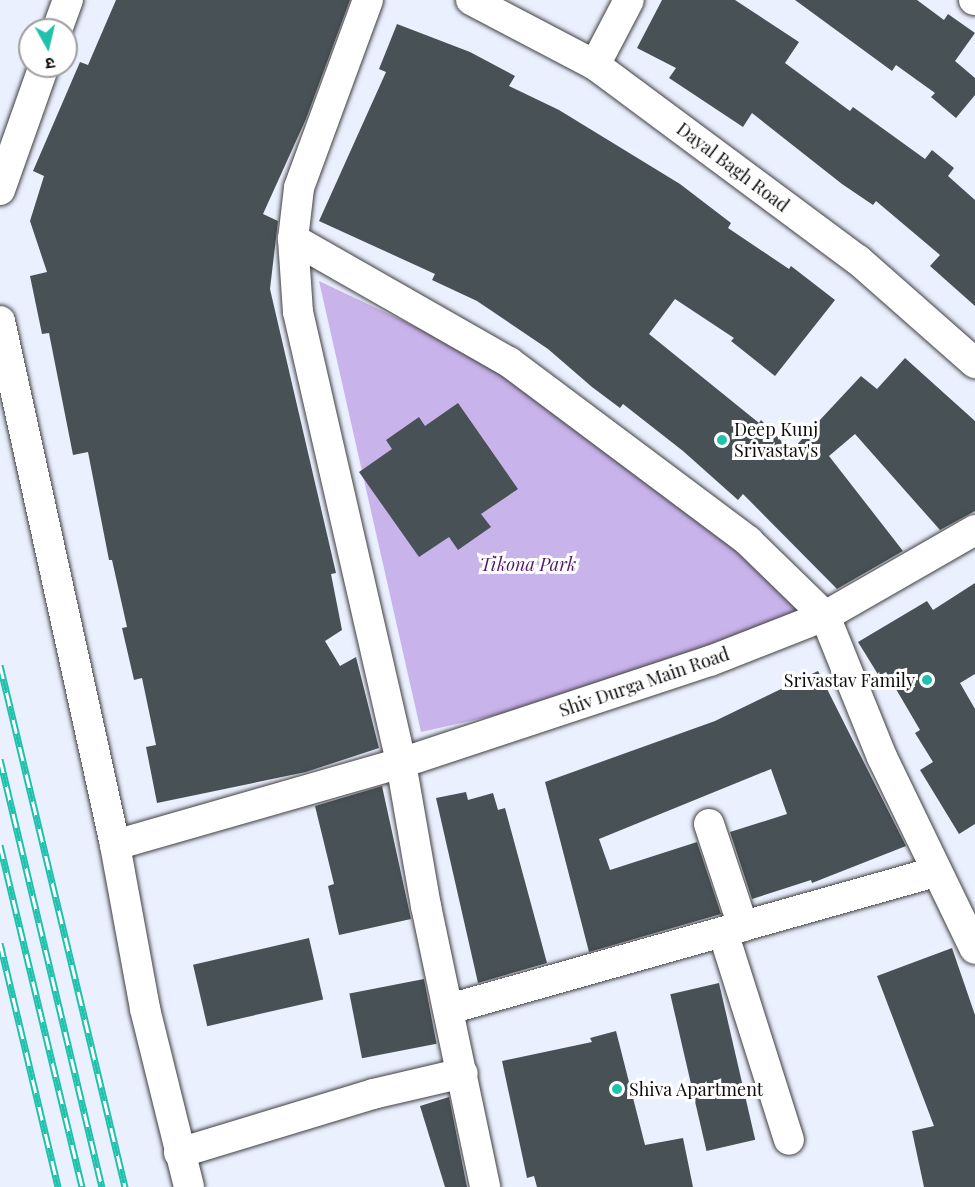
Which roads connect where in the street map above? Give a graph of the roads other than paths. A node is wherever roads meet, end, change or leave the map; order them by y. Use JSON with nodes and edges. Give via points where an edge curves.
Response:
{"nodes":[{"id":1,"x":68,"y":0,"type":"edge"},
{"id":2,"x":368,"y":0,"type":"edge"},
{"id":3,"x":471,"y":0,"type":"edge"},
{"id":4,"x":629,"y":0,"type":"edge"},
{"id":5,"x":512,"y":10,"type":"edge"},
{"id":6,"x":61,"y":18,"type":"edge"},
{"id":7,"x":595,"y":65,"type":"junction"},
{"id":8,"x":40,"y":78,"type":"edge"},
{"id":9,"x":0,"y":190,"type":"edge"},
{"id":10,"x":293,"y":239,"type":"junction"},
{"id":11,"x":0,"y":321,"type":"edge"},
{"id":12,"x":975,"y":363,"type":"edge"},
{"id":13,"x":975,"y":530,"type":"edge"},
{"id":14,"x":825,"y":616,"type":"junction"},
{"id":15,"x":401,"y":763,"type":"junction"},
{"id":16,"x":709,"y":824,"type":"dead end"},
{"id":17,"x":115,"y":844,"type":"junction"},
{"id":18,"x":935,"y":872,"type":"junction"},
{"id":19,"x":733,"y":929,"type":"junction"},
{"id":20,"x":975,"y":950,"type":"edge"},
{"id":21,"x":449,"y":1009,"type":"junction"},
{"id":22,"x":464,"y":1072,"type":"junction"},
{"id":23,"x":789,"y":1140,"type":"dead end"},
{"id":24,"x":179,"y":1153,"type":"junction"},
{"id":25,"x":189,"y":1187,"type":"edge"},
{"id":26,"x":485,"y":1187,"type":"edge"}],
"edges":[{"from":1,"to":6,"type":"street"},
{"from":2,"to":10,"type":"street","via":[[298,188]]},
{"from":3,"to":5,"type":"street","name":"Dayal Bagh Road"},
{"from":4,"to":7,"type":"street"},
{"from":5,"to":7,"type":"street","name":"Dayal Bagh Road"},
{"from":7,"to":12,"type":"street","name":"Dayal Bagh Road","via":[[858,260]]},
{"from":8,"to":9,"type":"street"},
{"from":10,"to":14,"type":"street","via":[[509,362],[748,541]]},
{"from":10,"to":15,"type":"street","via":[[298,312]]},
{"from":11,"to":17,"type":"street"},
{"from":13,"to":14,"type":"street","name":"Shiv Durga Main Road"},
{"from":14,"to":15,"type":"street","name":"Shiv Durga Main Road","via":[[710,661]]},
{"from":14,"to":18,"type":"street","via":[[882,757]]},
{"from":15,"to":17,"type":"street","name":"Shiv Durga Main Road"},
{"from":15,"to":21,"type":"street"},
{"from":16,"to":19,"type":"street"},
{"from":17,"to":24,"type":"street","via":[[145,1009]]},
{"from":18,"to":19,"type":"street"},
{"from":18,"to":20,"type":"street"},
{"from":19,"to":21,"type":"street"},
{"from":19,"to":23,"type":"street"},
{"from":21,"to":22,"type":"street"},
{"from":22,"to":24,"type":"street","via":[[373,1094]]},
{"from":22,"to":26,"type":"street"},
{"from":24,"to":25,"type":"street"}]}
